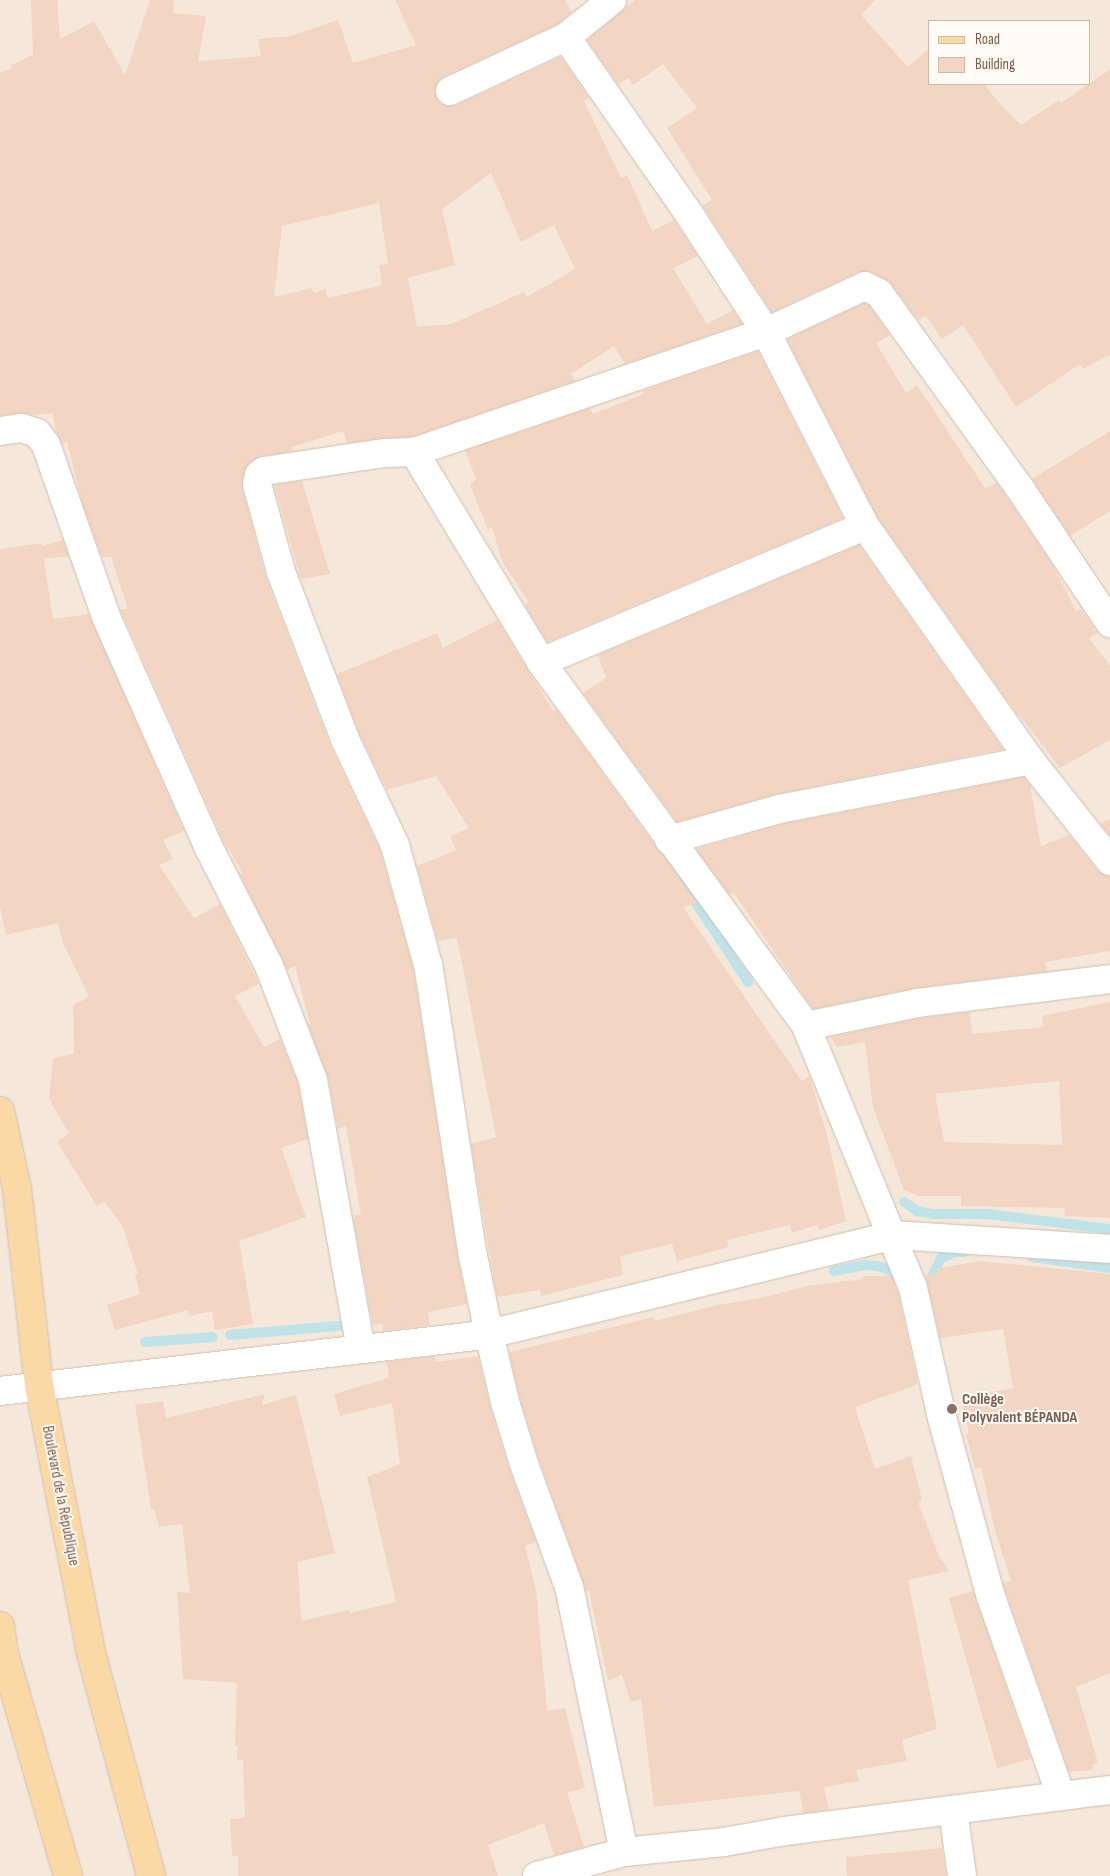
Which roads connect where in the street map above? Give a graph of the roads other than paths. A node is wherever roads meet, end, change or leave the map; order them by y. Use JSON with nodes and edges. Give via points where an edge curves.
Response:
{"nodes":[{"id":1,"x":612,"y":0,"type":"edge"},
{"id":2,"x":566,"y":37,"type":"junction"},
{"id":3,"x":450,"y":91,"type":"dead end"},
{"id":4,"x":766,"y":332,"type":"junction"},
{"id":5,"x":0,"y":431,"type":"edge"},
{"id":6,"x":414,"y":452,"type":"junction"},
{"id":7,"x":865,"y":526,"type":"junction"},
{"id":8,"x":1110,"y":623,"type":"edge"},
{"id":9,"x":541,"y":662,"type":"junction"},
{"id":10,"x":1030,"y":760,"type":"junction"},
{"id":11,"x":669,"y":840,"type":"junction"},
{"id":12,"x":1110,"y":861,"type":"edge"},
{"id":13,"x":1110,"y":979,"type":"edge"},
{"id":14,"x":806,"y":1026,"type":"junction"},
{"id":15,"x":0,"y":1111,"type":"edge"},
{"id":16,"x":894,"y":1235,"type":"junction"},
{"id":17,"x":1110,"y":1249,"type":"edge"},
{"id":18,"x":490,"y":1334,"type":"junction"},
{"id":19,"x":361,"y":1349,"type":"junction"},
{"id":20,"x":39,"y":1385,"type":"junction"},
{"id":21,"x":0,"y":1391,"type":"edge"},
{"id":22,"x":0,"y":1626,"type":"edge"},
{"id":23,"x":1110,"y":1790,"type":"edge"},
{"id":24,"x":1061,"y":1796,"type":"junction"},
{"id":25,"x":953,"y":1810,"type":"junction"},
{"id":26,"x":624,"y":1852,"type":"junction"},
{"id":27,"x":68,"y":1876,"type":"edge"},
{"id":28,"x":151,"y":1876,"type":"edge"},
{"id":29,"x":537,"y":1876,"type":"edge"},
{"id":30,"x":962,"y":1876,"type":"edge"}],
"edges":[{"from":1,"to":2,"type":"street"},
{"from":2,"to":3,"type":"street"},
{"from":2,"to":4,"type":"street"},
{"from":4,"to":6,"type":"street"},
{"from":4,"to":7,"type":"street"},
{"from":4,"to":8,"type":"street","via":[[865,286],[873,288],[1019,486]]},
{"from":5,"to":19,"type":"street","via":[[22,428],[36,433],[46,445],[107,619],[209,848],[269,966],[313,1080]]},
{"from":6,"to":9,"type":"street"},
{"from":6,"to":18,"type":"street","via":[[386,453],[264,471],[259,475],[258,484],[281,572],[345,739],[395,845],[425,955],[472,1251]]},
{"from":7,"to":9,"type":"street"},
{"from":7,"to":10,"type":"street"},
{"from":9,"to":11,"type":"street"},
{"from":10,"to":11,"type":"street","via":[[779,810]]},
{"from":10,"to":12,"type":"street"},
{"from":11,"to":14,"type":"street"},
{"from":13,"to":14,"type":"street","via":[[918,1003]]},
{"from":14,"to":16,"type":"street"},
{"from":15,"to":20,"type":"main road","name":"Boulevard de la République","via":[[17,1190]]},
{"from":16,"to":17,"type":"street"},
{"from":16,"to":18,"type":"street"},
{"from":16,"to":24,"type":"street","via":[[913,1288],[942,1418],[990,1594]]},
{"from":18,"to":19,"type":"street"},
{"from":18,"to":26,"type":"street","via":[[505,1402],[569,1588]]},
{"from":19,"to":20,"type":"street"},
{"from":20,"to":21,"type":"street"},
{"from":20,"to":28,"type":"main road","name":"Boulevard de la République","via":[[91,1653]]},
{"from":22,"to":27,"type":"main road","via":[[4,1654]]},
{"from":23,"to":24,"type":"street"},
{"from":24,"to":25,"type":"street"},
{"from":25,"to":26,"type":"street","via":[[724,1842]]},
{"from":25,"to":30,"type":"street"},
{"from":26,"to":29,"type":"street"}]}
